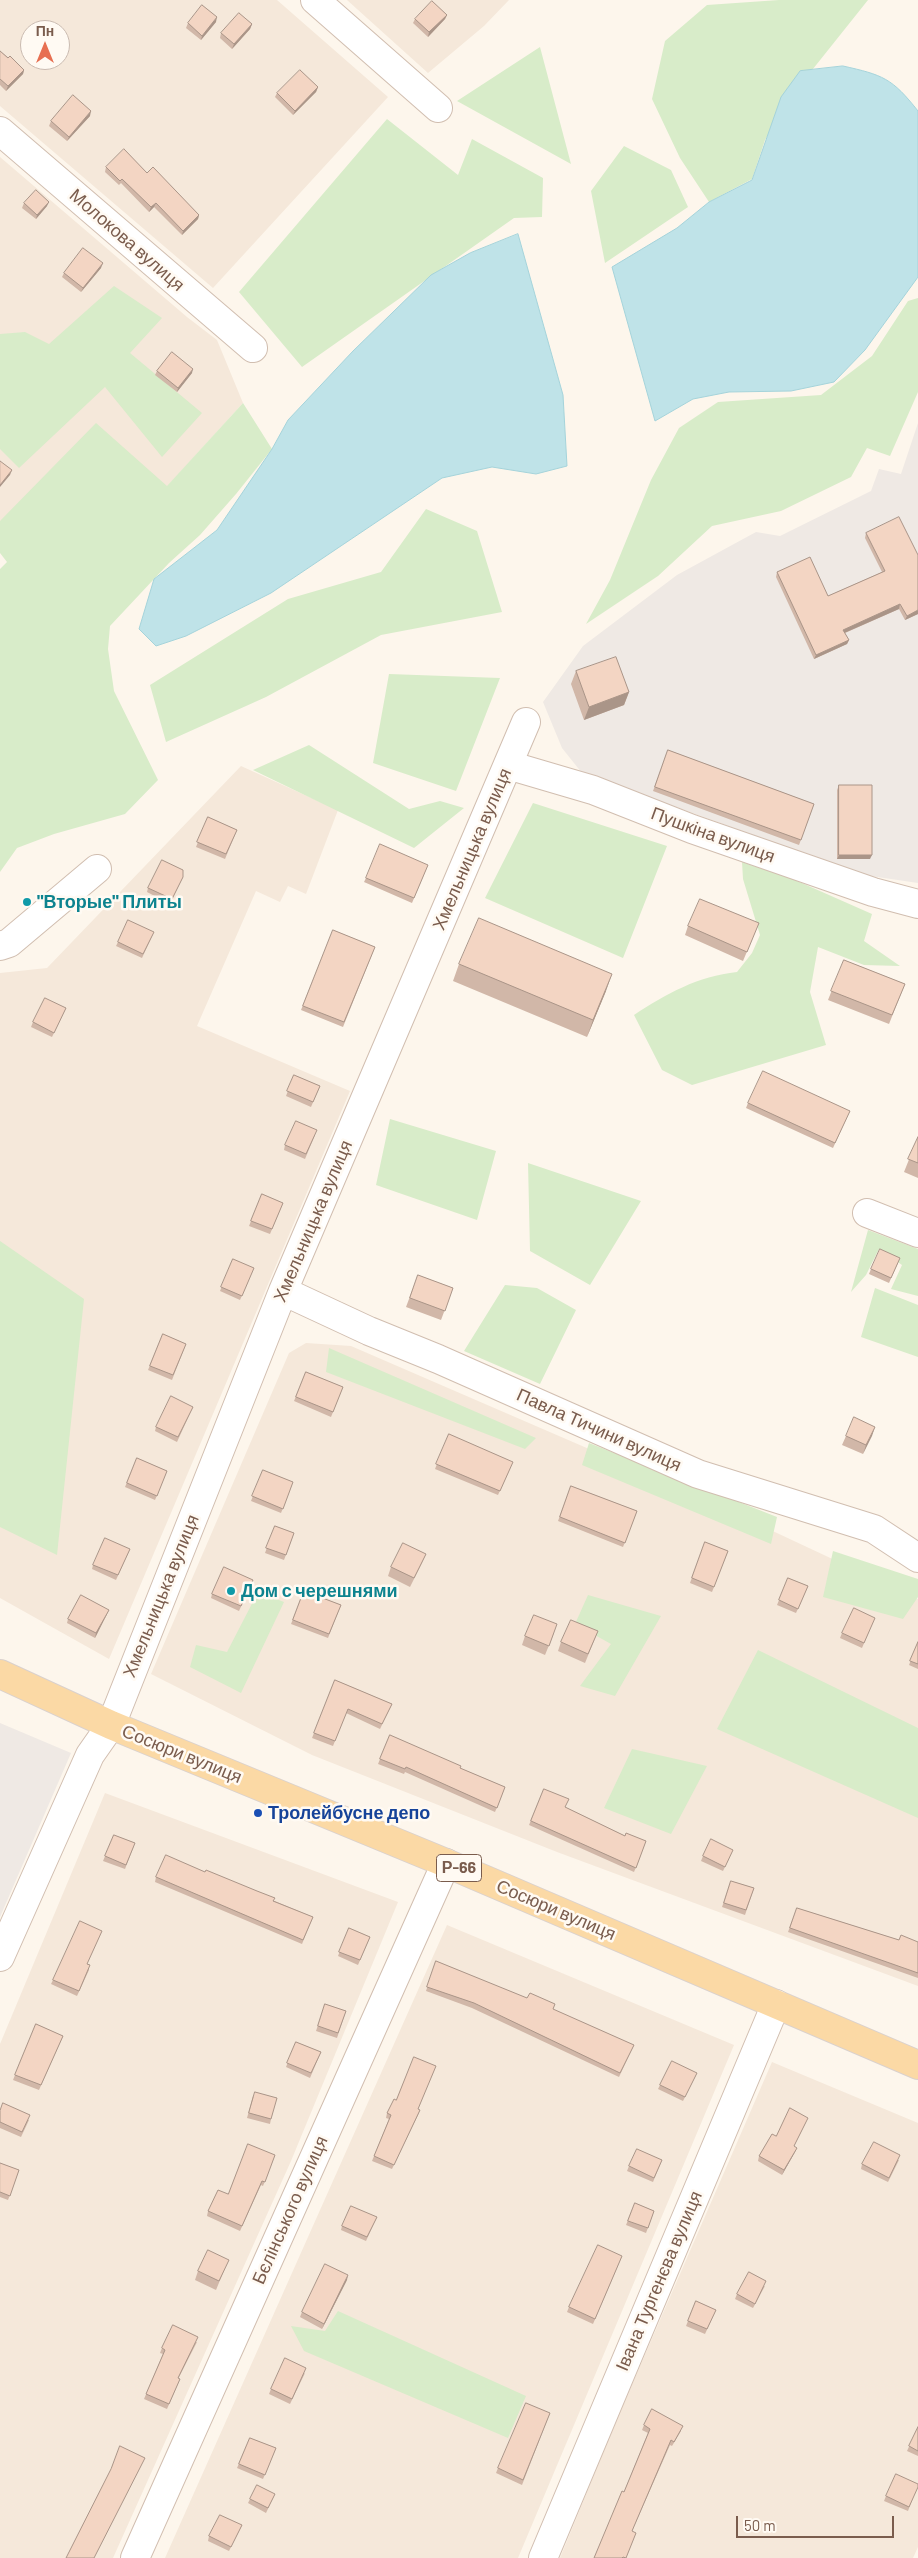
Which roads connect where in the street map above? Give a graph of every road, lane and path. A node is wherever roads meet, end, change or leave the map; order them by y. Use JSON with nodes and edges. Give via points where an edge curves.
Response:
{"nodes":[{"id":1,"x":316,"y":0,"type":"edge"},
{"id":2,"x":438,"y":108,"type":"dead end"},
{"id":3,"x":0,"y":131,"type":"edge"},
{"id":4,"x":254,"y":348,"type":"dead end"},
{"id":5,"x":526,"y":722,"type":"dead end"},
{"id":6,"x":508,"y":765,"type":"junction"},
{"id":7,"x":97,"y":869,"type":"dead end"},
{"id":8,"x":918,"y":904,"type":"edge"},
{"id":9,"x":0,"y":946,"type":"edge"},
{"id":10,"x":867,"y":1213,"type":"dead end"},
{"id":11,"x":918,"y":1233,"type":"edge"},
{"id":12,"x":283,"y":1291,"type":"junction"},
{"id":13,"x":918,"y":1558,"type":"edge"},
{"id":14,"x":0,"y":1674,"type":"edge"},
{"id":15,"x":111,"y":1725,"type":"junction"},
{"id":16,"x":446,"y":1863,"type":"junction"},
{"id":17,"x":0,"y":1957,"type":"edge"},
{"id":18,"x":776,"y":2004,"type":"junction"},
{"id":19,"x":918,"y":2064,"type":"edge"},
{"id":20,"x":135,"y":2558,"type":"edge"},
{"id":21,"x":542,"y":2558,"type":"edge"}],
"edges":[{"from":1,"to":2,"type":"street"},
{"from":3,"to":4,"type":"street","name":"Молокова вулиця"},
{"from":5,"to":6,"type":"street","name":"Хмельницька вулиця"},
{"from":6,"to":8,"type":"street","name":"Пушкіна вулиця","via":[[593,790],[692,830],[873,892]]},
{"from":6,"to":12,"type":"street","name":"Хмельницька вулиця"},
{"from":7,"to":9,"type":"street","via":[[9,943]]},
{"from":10,"to":11,"type":"street"},
{"from":12,"to":13,"type":"street","name":"Павла Тичини вулиця","via":[[698,1474],[874,1529]]},
{"from":12,"to":15,"type":"street","name":"Хмельницька вулиця"},
{"from":14,"to":15,"type":"main road","name":"Сосюри вулиця","number":"Р-66"},
{"from":15,"to":16,"type":"main road","name":"Сосюри вулиця","number":"Р-66"},
{"from":15,"to":17,"type":"street","name":"Хмельницька вулиця","via":[[90,1755]]},
{"from":16,"to":18,"type":"main road","name":"Сосюри вулиця","number":"Р-66"},
{"from":16,"to":20,"type":"street","name":"Бєлінського вулиця"},
{"from":18,"to":19,"type":"main road","name":"Сосюри вулиця","number":"Р-66"},
{"from":18,"to":21,"type":"street","name":"Івана Тургенєва вулиця"}]}
